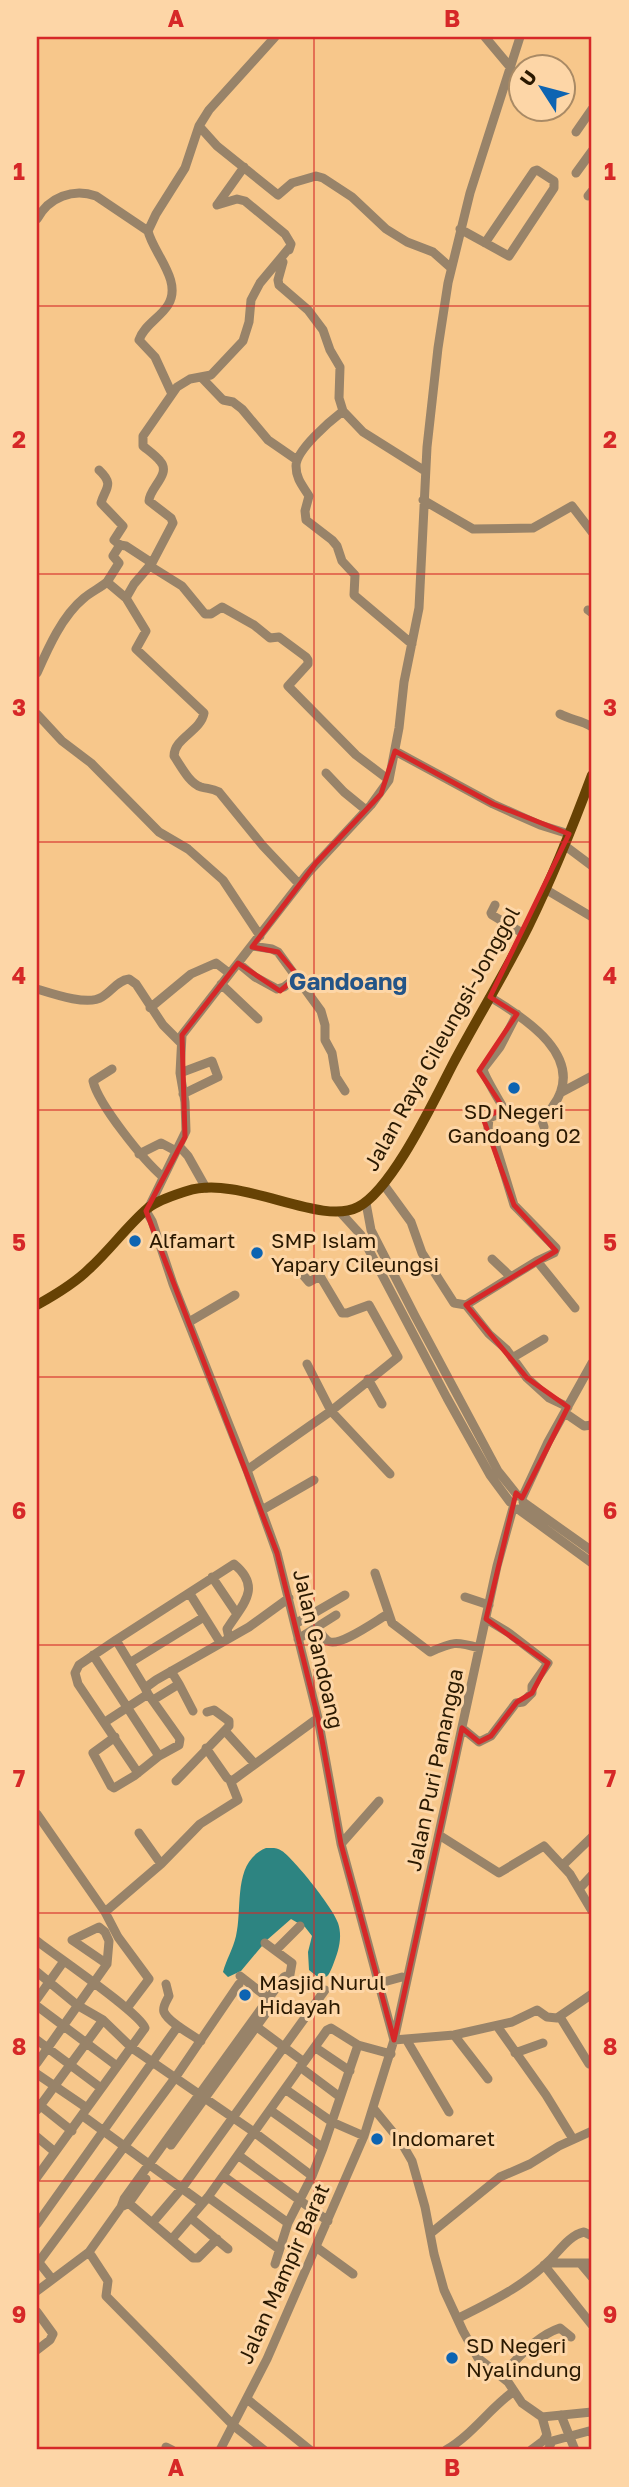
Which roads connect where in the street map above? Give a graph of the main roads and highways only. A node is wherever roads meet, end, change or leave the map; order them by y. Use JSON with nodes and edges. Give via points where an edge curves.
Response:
{"nodes":[{"id":1,"x":592,"y":775,"type":"edge"},
{"id":2,"x":37,"y":1305,"type":"edge"}],
"edges":[{"from":1,"to":2,"type":"main road","name":"Jalan Raya Cileungsi-Jonggol","via":[[524,934],[426,1115],[384,1185],[366,1203],[341,1213],[237,1190],[189,1190],[148,1209],[88,1270]]}]}
